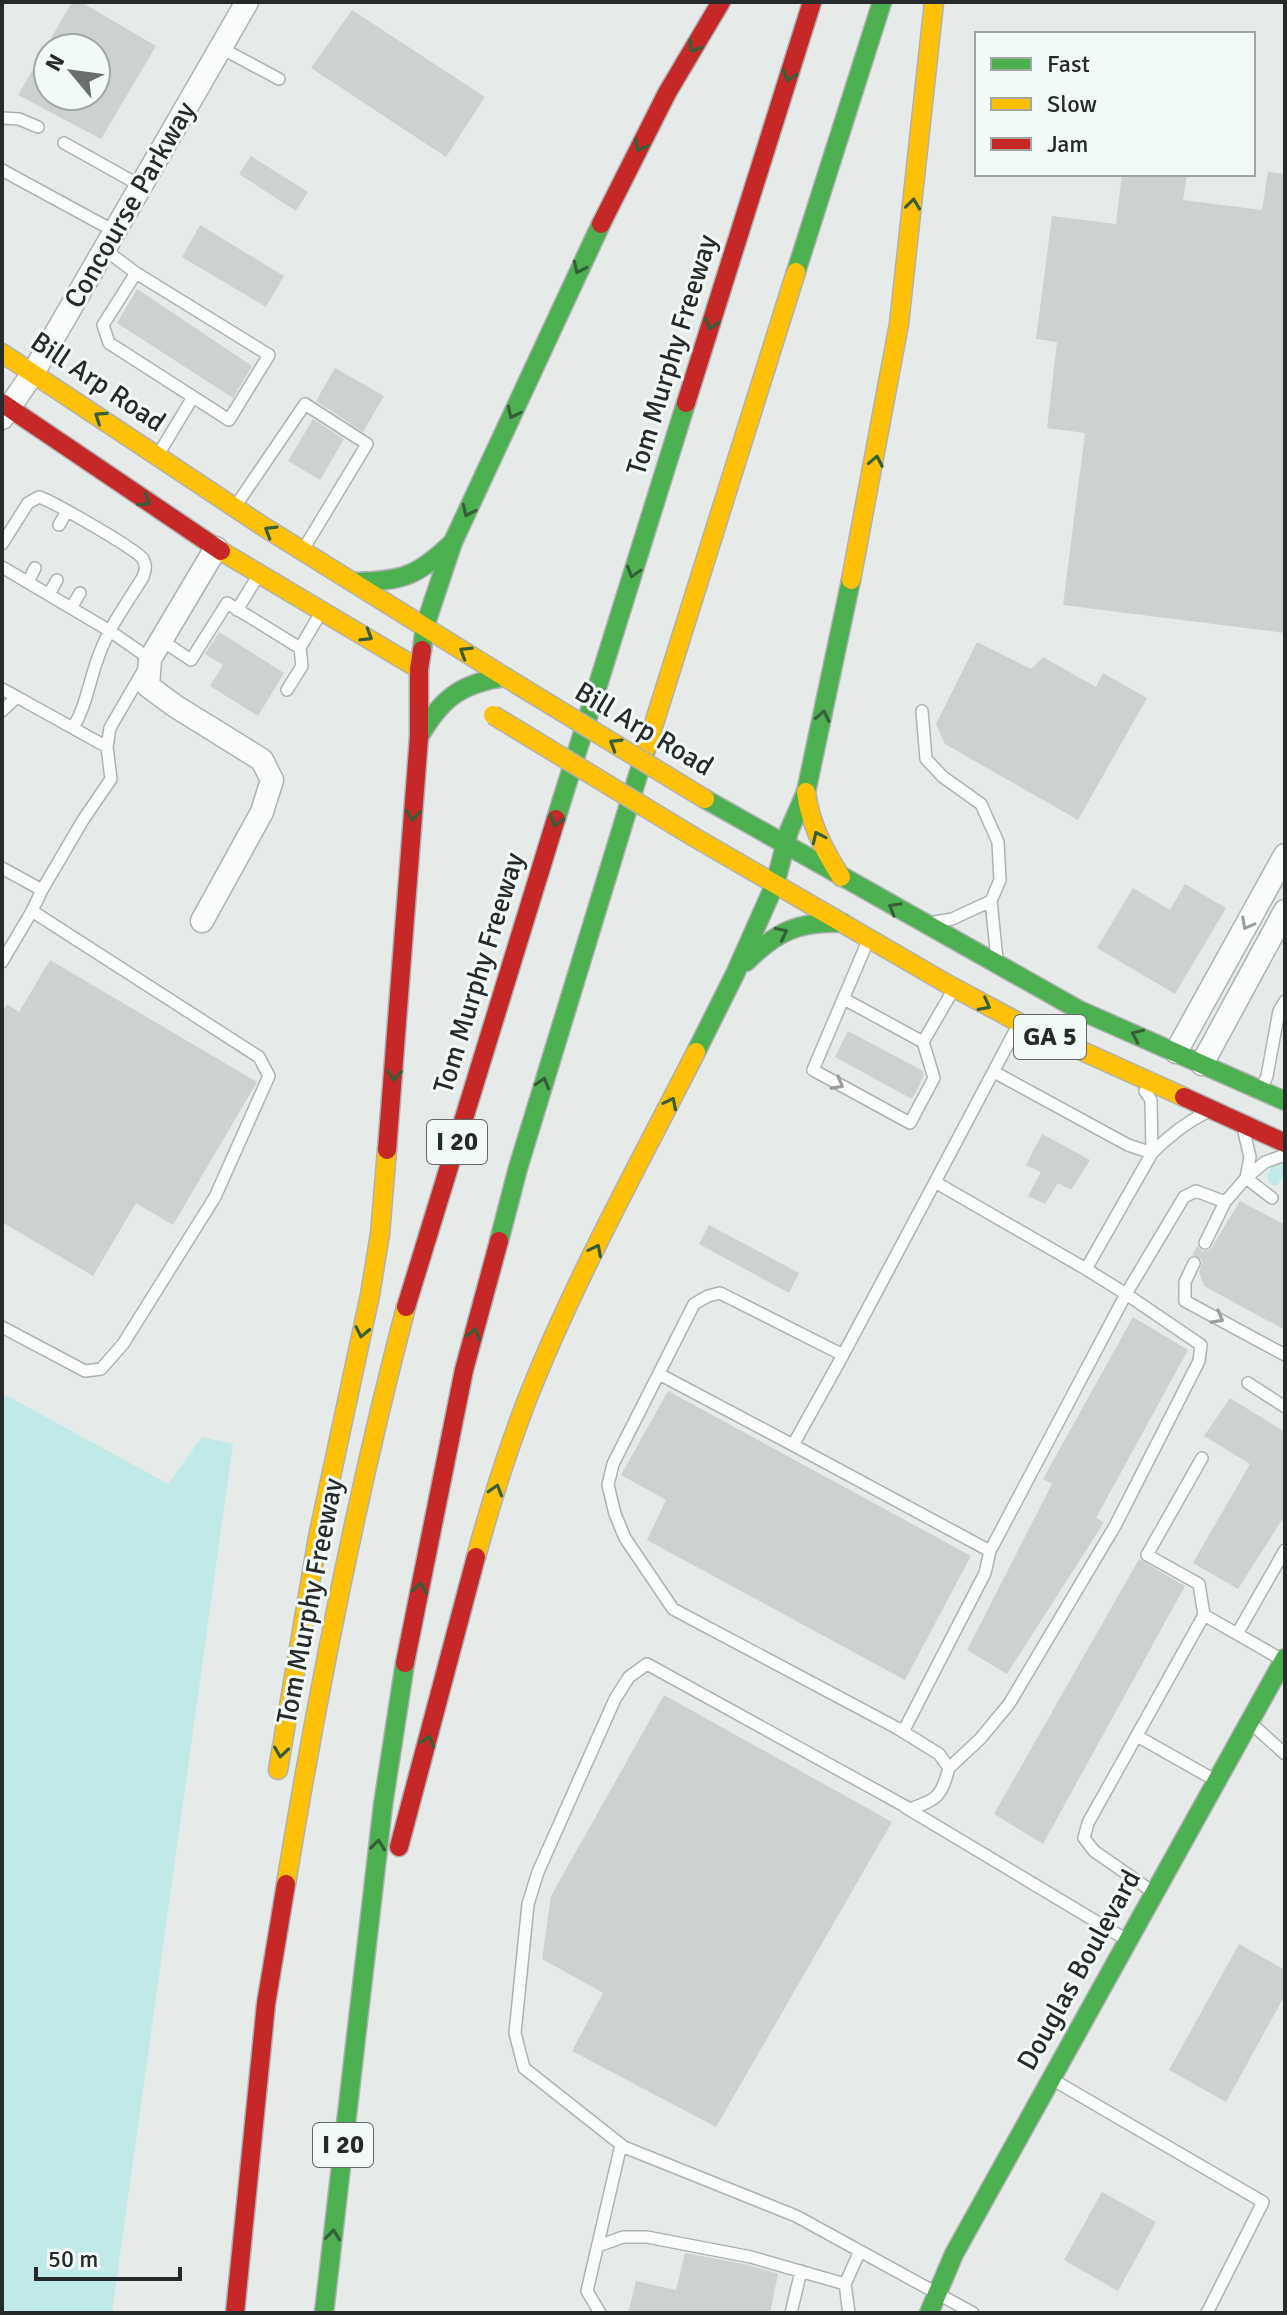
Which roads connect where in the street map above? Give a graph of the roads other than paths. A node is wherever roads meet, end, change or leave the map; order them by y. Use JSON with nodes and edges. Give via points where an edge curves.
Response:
{"nodes":[{"id":1,"x":247,"y":2,"type":"edge"},
{"id":2,"x":721,"y":2,"type":"edge"},
{"id":3,"x":812,"y":2,"type":"edge"},
{"id":4,"x":882,"y":2,"type":"edge"},
{"id":5,"x":934,"y":2,"type":"edge"},
{"id":6,"x":221,"y":48,"type":"junction"},
{"id":7,"x":279,"y":79,"type":"dead end"},
{"id":8,"x":2,"y":118,"type":"edge"},
{"id":9,"x":38,"y":127,"type":"dead end"},
{"id":10,"x":64,"y":143,"type":"dead end"},
{"id":11,"x":2,"y":170,"type":"edge"},
{"id":12,"x":141,"y":186,"type":"junction"},
{"id":13,"x":109,"y":240,"type":"junction"},
{"id":14,"x":136,"y":273,"type":"junction"},
{"id":15,"x":2,"y":353,"type":"edge"},
{"id":16,"x":33,"y":373,"type":"junction"},
{"id":17,"x":193,"y":397,"type":"junction"},
{"id":18,"x":5,"y":410,"type":"edge"},
{"id":19,"x":158,"y":456,"type":"junction"},
{"id":20,"x":234,"y":507,"type":"junction"},
{"id":21,"x":67,"y":511,"type":"junction"},
{"id":22,"x":59,"y":525,"type":"dead end"},
{"id":23,"x":89,"y":525,"type":"junction"},
{"id":24,"x":82,"y":537,"type":"dead end"},
{"id":25,"x":113,"y":539,"type":"junction"},
{"id":26,"x":453,"y":542,"type":"junction"},
{"id":27,"x":2,"y":544,"type":"edge"},
{"id":28,"x":216,"y":548,"type":"junction"},
{"id":29,"x":105,"y":551,"type":"dead end"},
{"id":30,"x":303,"y":551,"type":"junction"},
{"id":31,"x":2,"y":567,"type":"edge"},
{"id":32,"x":35,"y":568,"type":"dead end"},
{"id":33,"x":260,"y":574,"type":"junction"},
{"id":34,"x":57,"y":580,"type":"dead end"},
{"id":35,"x":28,"y":582,"type":"junction"},
{"id":36,"x":355,"y":582,"type":"junction"},
{"id":37,"x":80,"y":593,"type":"dead end"},
{"id":38,"x":49,"y":594,"type":"junction"},
{"id":39,"x":71,"y":608,"type":"junction"},
{"id":40,"x":237,"y":610,"type":"junction"},
{"id":41,"x":323,"y":610,"type":"junction"},
{"id":42,"x":425,"y":626,"type":"junction"},
{"id":43,"x":110,"y":631,"type":"junction"},
{"id":44,"x":300,"y":648,"type":"junction"},
{"id":45,"x":155,"y":650,"type":"junction"},
{"id":46,"x":505,"y":677,"type":"junction"},
{"id":47,"x":438,"y":680,"type":"junction"},
{"id":48,"x":2,"y":689,"type":"edge"},
{"id":49,"x":287,"y":690,"type":"dead end"},
{"id":50,"x":17,"y":697,"type":"junction"},
{"id":51,"x":2,"y":711,"type":"edge"},
{"id":52,"x":922,"y":711,"type":"dead end"},
{"id":53,"x":73,"y":728,"type":"junction"},
{"id":54,"x":419,"y":737,"type":"junction"},
{"id":55,"x":107,"y":747,"type":"junction"},
{"id":56,"x":806,"y":792,"type":"junction"},
{"id":57,"x":785,"y":845,"type":"junction"},
{"id":58,"x":1285,"y":855,"type":"edge"},
{"id":59,"x":2,"y":868,"type":"edge"},
{"id":60,"x":841,"y":877,"type":"junction"},
{"id":61,"x":775,"y":884,"type":"junction"},
{"id":62,"x":42,"y":890,"type":"junction"},
{"id":63,"x":991,"y":901,"type":"junction"},
{"id":64,"x":32,"y":911,"type":"junction"},
{"id":65,"x":1285,"y":911,"type":"edge"},
{"id":66,"x":202,"y":921,"type":"dead end"},
{"id":67,"x":843,"y":923,"type":"junction"},
{"id":68,"x":923,"y":925,"type":"junction"},
{"id":69,"x":869,"y":938,"type":"junction"},
{"id":70,"x":2,"y":962,"type":"edge"},
{"id":71,"x":998,"y":968,"type":"junction"},
{"id":72,"x":735,"y":974,"type":"junction"},
{"id":73,"x":955,"y":988,"type":"junction"},
{"id":74,"x":844,"y":999,"type":"junction"},
{"id":75,"x":1285,"y":1001,"type":"edge"},
{"id":76,"x":1020,"y":1023,"type":"junction"},
{"id":77,"x":923,"y":1042,"type":"junction"},
{"id":78,"x":1176,"y":1052,"type":"junction"},
{"id":79,"x":1202,"y":1064,"type":"junction"},
{"id":80,"x":994,"y":1072,"type":"junction"},
{"id":81,"x":1136,"y":1077,"type":"junction"},
{"id":82,"x":1260,"y":1090,"type":"junction"},
{"id":83,"x":1285,"y":1101,"type":"edge"},
{"id":84,"x":1211,"y":1111,"type":"junction"},
{"id":85,"x":1237,"y":1122,"type":"junction"},
{"id":86,"x":1285,"y":1143,"type":"edge"},
{"id":87,"x":1152,"y":1153,"type":"junction"},
{"id":88,"x":1285,"y":1155,"type":"edge"},
{"id":89,"x":1246,"y":1178,"type":"junction"},
{"id":90,"x":935,"y":1182,"type":"junction"},
{"id":91,"x":1272,"y":1198,"type":"dead end"},
{"id":92,"x":1225,"y":1202,"type":"junction"},
{"id":93,"x":1205,"y":1243,"type":"dead end"},
{"id":94,"x":1194,"y":1263,"type":"dead end"},
{"id":95,"x":1086,"y":1269,"type":"junction"},
{"id":96,"x":1126,"y":1294,"type":"junction"},
{"id":97,"x":2,"y":1327,"type":"edge"},
{"id":98,"x":843,"y":1355,"type":"junction"},
{"id":99,"x":1285,"y":1355,"type":"edge"},
{"id":100,"x":659,"y":1374,"type":"junction"},
{"id":101,"x":1248,"y":1383,"type":"dead end"},
{"id":102,"x":1285,"y":1407,"type":"edge"},
{"id":103,"x":793,"y":1445,"type":"junction"},
{"id":104,"x":1202,"y":1458,"type":"dead end"},
{"id":105,"x":1285,"y":1550,"type":"edge"},
{"id":106,"x":990,"y":1551,"type":"junction"},
{"id":107,"x":1204,"y":1615,"type":"junction"},
{"id":108,"x":1237,"y":1634,"type":"junction"},
{"id":109,"x":1284,"y":1659,"type":"edge"},
{"id":110,"x":1249,"y":1722,"type":"junction"},
{"id":111,"x":903,"y":1732,"type":"junction"},
{"id":112,"x":1137,"y":1736,"type":"junction"},
{"id":113,"x":1285,"y":1754,"type":"edge"},
{"id":114,"x":949,"y":1768,"type":"junction"},
{"id":115,"x":1216,"y":1781,"type":"junction"},
{"id":116,"x":275,"y":1793,"type":"dead end"},
{"id":117,"x":905,"y":1807,"type":"junction"},
{"id":118,"x":1154,"y":1893,"type":"junction"},
{"id":119,"x":261,"y":1921,"type":"dead end"},
{"id":120,"x":1127,"y":1940,"type":"junction"},
{"id":121,"x":362,"y":1978,"type":"junction"},
{"id":122,"x":266,"y":2004,"type":"junction"},
{"id":123,"x":1051,"y":2078,"type":"junction"},
{"id":124,"x":621,"y":2145,"type":"junction"},
{"id":125,"x":598,"y":2246,"type":"junction"},
{"id":126,"x":860,"y":2251,"type":"junction"},
{"id":127,"x":801,"y":2271,"type":"junction"},
{"id":128,"x":845,"y":2284,"type":"junction"},
{"id":129,"x":938,"y":2292,"type":"junction"},
{"id":130,"x":235,"y":2313,"type":"edge"},
{"id":131,"x":324,"y":2313,"type":"edge"},
{"id":132,"x":600,"y":2313,"type":"edge"},
{"id":133,"x":791,"y":2313,"type":"edge"},
{"id":134,"x":849,"y":2313,"type":"edge"},
{"id":135,"x":929,"y":2313,"type":"edge"},
{"id":136,"x":973,"y":2313,"type":"edge"},
{"id":137,"x":1207,"y":2313,"type":"edge"}],
"edges":[{"from":1,"to":6,"type":"street","name":"Concourse Parkway"},
{"from":2,"to":26,"type":"main road","one_way":true,"via":[[613,198]]},
{"from":3,"to":122,"type":"main road","name":"Tom Murphy Freeway","number":"I 20","one_way":true,"via":[[392,1358],[306,1762]]},
{"from":121,"to":4,"type":"main road","number":"I 20","one_way":true,"via":[[403,1675],[468,1356],[605,878]]},
{"from":56,"to":5,"type":"main road","one_way":true,"via":[[890,381]]},
{"from":6,"to":7,"type":"lane"},
{"from":6,"to":12,"type":"street","name":"Concourse Parkway"},
{"from":8,"to":9,"type":"lane"},
{"from":10,"to":12,"type":"lane"},
{"from":11,"to":13,"type":"lane"},
{"from":12,"to":13,"type":"street","name":"Concourse Parkway"},
{"from":13,"to":14,"type":"lane"},
{"from":13,"to":16,"type":"street","name":"Concourse Parkway"},
{"from":14,"to":17,"type":"lane","via":[[103,325],[109,343]]},
{"from":14,"to":17,"type":"lane","via":[[269,355],[229,420]]},
{"from":15,"to":16,"type":"main road","name":"Bill Arp Road","number":"GA 5"},
{"from":16,"to":18,"type":"street","name":"Concourse Parkway"},
{"from":19,"to":16,"type":"main road","name":"Bill Arp Road","number":"GA 5","one_way":true},
{"from":17,"to":19,"type":"lane"},
{"from":18,"to":28,"type":"main road","number":"GA 5","one_way":true},
{"from":19,"to":20,"type":"main road","name":"Bill Arp Road","number":"GA 5"},
{"from":30,"to":20,"type":"main road","name":"Bill Arp Road","number":"GA 5","one_way":true},
{"from":20,"to":30,"type":"lane","via":[[305,404],[367,444]]},
{"from":21,"to":22,"type":"lane"},
{"from":21,"to":23,"type":"lane"},
{"from":21,"to":27,"type":"lane","via":[[48,500],[32,499]]},
{"from":23,"to":24,"type":"lane"},
{"from":23,"to":25,"type":"lane"},
{"from":25,"to":29,"type":"lane"},
{"from":25,"to":43,"type":"lane","via":[[146,567]]},
{"from":26,"to":36,"type":"main road","via":[[405,579]]},
{"from":26,"to":42,"type":"main road"},
{"from":28,"to":33,"type":"main road","number":"GA 5"},
{"from":28,"to":45,"type":"street"},
{"from":30,"to":36,"type":"main road","name":"Bill Arp Road","number":"GA 5"},
{"from":31,"to":35,"type":"lane"},
{"from":32,"to":35,"type":"lane"},
{"from":33,"to":40,"type":"lane"},
{"from":33,"to":41,"type":"main road","number":"GA 5"},
{"from":34,"to":38,"type":"lane"},
{"from":35,"to":38,"type":"lane"},
{"from":36,"to":42,"type":"main road","name":"Bill Arp Road","number":"GA 5"},
{"from":37,"to":39,"type":"lane"},
{"from":38,"to":39,"type":"lane"},
{"from":39,"to":43,"type":"lane"},
{"from":40,"to":44,"type":"lane"},
{"from":40,"to":45,"type":"lane","via":[[227,603],[191,660]]},
{"from":41,"to":44,"type":"lane"},
{"from":41,"to":47,"type":"main road","number":"GA 5","one_way":true},
{"from":46,"to":42,"type":"main road","name":"Bill Arp Road","number":"GA 5","one_way":true},
{"from":42,"to":47,"type":"main road"},
{"from":43,"to":45,"type":"lane"},
{"from":43,"to":53,"type":"lane"},
{"from":44,"to":49,"type":"lane","via":[[302,666]]},
{"from":45,"to":55,"type":"lane","via":[[110,728]]},
{"from":45,"to":66,"type":"street","via":[[148,686],[262,760],[272,780],[262,812]]},
{"from":46,"to":47,"type":"main road","via":[[469,684]]},
{"from":57,"to":46,"type":"main road","name":"Bill Arp Road","number":"GA 5","one_way":true,"bridge":true},
{"from":47,"to":54,"type":"main road"},
{"from":47,"to":54,"type":"main road","via":[[435,711]]},
{"from":47,"to":61,"type":"main road","number":"GA 5","bridge":true},
{"from":48,"to":50,"type":"lane"},
{"from":50,"to":51,"type":"lane"},
{"from":50,"to":53,"type":"lane"},
{"from":52,"to":63,"type":"lane","via":[[926,759],[981,804],[998,842],[1000,880]]},
{"from":53,"to":55,"type":"lane"},
{"from":54,"to":116,"type":"main road","one_way":true,"via":[[380,1234],[315,1553]]},
{"from":55,"to":62,"type":"lane","via":[[111,779]]},
{"from":56,"to":57,"type":"main road"},
{"from":60,"to":56,"type":"main road","one_way":true,"via":[[816,833]]},
{"from":57,"to":60,"type":"main road","name":"Bill Arp Road","number":"GA 5"},
{"from":57,"to":61,"type":"main road"},
{"from":58,"to":78,"type":"street","one_way":true},
{"from":59,"to":62,"type":"lane"},
{"from":68,"to":60,"type":"main road","name":"Bill Arp Road","number":"GA 5","one_way":true},
{"from":61,"to":67,"type":"main road","number":"GA 5"},
{"from":61,"to":72,"type":"main road"},
{"from":62,"to":64,"type":"lane"},
{"from":63,"to":68,"type":"lane"},
{"from":63,"to":71,"type":"lane"},
{"from":64,"to":70,"type":"lane"},
{"from":64,"to":97,"type":"lane","via":[[259,1057],[269,1076],[215,1197],[123,1344],[101,1369],[85,1371]]},
{"from":65,"to":79,"type":"street"},
{"from":67,"to":69,"type":"main road","number":"GA 5"},
{"from":72,"to":67,"type":"main road","one_way":true,"via":[[784,930],[815,922]]},
{"from":68,"to":71,"type":"main road","name":"Bill Arp Road","number":"GA 5"},
{"from":69,"to":73,"type":"main road","number":"GA 5"},
{"from":69,"to":74,"type":"lane"},
{"from":78,"to":71,"type":"main road","name":"Bill Arp Road","number":"GA 5","one_way":true},
{"from":121,"to":72,"type":"main road","one_way":true,"via":[[504,1463],[550,1343]]},
{"from":73,"to":76,"type":"main road","number":"GA 5","one_way":true},
{"from":73,"to":77,"type":"lane"},
{"from":74,"to":77,"type":"lane"},
{"from":74,"to":77,"type":"lane","one_way":true,"via":[[813,1070],[910,1123],[934,1078]]},
{"from":75,"to":82,"type":"lane"},
{"from":76,"to":80,"type":"lane"},
{"from":76,"to":81,"type":"main road","number":"GA 5"},
{"from":78,"to":79,"type":"main road","name":"Bill Arp Road","number":"GA 5"},
{"from":79,"to":82,"type":"main road","name":"Bill Arp Road","number":"GA 5"},
{"from":80,"to":87,"type":"lane"},
{"from":80,"to":90,"type":"lane"},
{"from":81,"to":84,"type":"main road","number":"GA 5"},
{"from":81,"to":87,"type":"lane","via":[[1151,1100]]},
{"from":82,"to":83,"type":"main road","name":"Bill Arp Road","number":"GA 5"},
{"from":84,"to":85,"type":"main road","number":"GA 5"},
{"from":84,"to":87,"type":"lane"},
{"from":85,"to":86,"type":"main road","number":"GA 5"},
{"from":85,"to":89,"type":"lane","via":[[1250,1157]]},
{"from":87,"to":95,"type":"lane"},
{"from":88,"to":89,"type":"lane","via":[[1265,1162]]},
{"from":89,"to":91,"type":"lane"},
{"from":89,"to":92,"type":"lane"},
{"from":90,"to":95,"type":"lane"},
{"from":90,"to":98,"type":"lane"},
{"from":92,"to":93,"type":"lane"},
{"from":92,"to":96,"type":"lane","via":[[1196,1191],[1184,1197]]},
{"from":94,"to":99,"type":"lane","one_way":true,"via":[[1185,1282],[1185,1301]]},
{"from":95,"to":96,"type":"lane"},
{"from":96,"to":106,"type":"lane"},
{"from":96,"to":114,"type":"lane","via":[[1201,1345],[1199,1361],[1115,1526],[1009,1704]]},
{"from":98,"to":100,"type":"lane","via":[[720,1293],[694,1304]]},
{"from":98,"to":103,"type":"lane"},
{"from":100,"to":103,"type":"lane"},
{"from":100,"to":111,"type":"lane","via":[[613,1464],[608,1485],[625,1538],[673,1609]]},
{"from":101,"to":102,"type":"lane"},
{"from":103,"to":106,"type":"lane"},
{"from":104,"to":107,"type":"lane","via":[[1147,1555],[1199,1584]]},
{"from":105,"to":108,"type":"lane"},
{"from":106,"to":111,"type":"lane","via":[[985,1573]]},
{"from":107,"to":108,"type":"lane"},
{"from":107,"to":112,"type":"lane"},
{"from":108,"to":109,"type":"lane"},
{"from":109,"to":110,"type":"main road","name":"Douglas Boulevard"},
{"from":110,"to":113,"type":"lane"},
{"from":110,"to":115,"type":"main road","name":"Douglas Boulevard"},
{"from":111,"to":114,"type":"lane","via":[[939,1754]]},
{"from":112,"to":115,"type":"lane"},
{"from":112,"to":118,"type":"lane","via":[[1084,1838],[1094,1851]]},
{"from":114,"to":117,"type":"lane","via":[[944,1788],[932,1801]]},
{"from":115,"to":118,"type":"main road","name":"Douglas Boulevard"},
{"from":117,"to":120,"type":"lane"},
{"from":117,"to":124,"type":"lane","via":[[647,1664],[629,1677],[538,1872],[528,1904],[515,2033],[524,2068]]},
{"from":118,"to":120,"type":"main road","name":"Douglas Boulevard"},
{"from":119,"to":122,"type":"main road"},
{"from":120,"to":123,"type":"main road","name":"Douglas Boulevard"},
{"from":131,"to":121,"type":"main road","number":"I 20","one_way":true},
{"from":122,"to":130,"type":"main road","name":"Tom Murphy Freeway","number":"I 20"},
{"from":123,"to":129,"type":"main road","name":"Douglas Boulevard"},
{"from":123,"to":137,"type":"lane","via":[[1263,2202]]},
{"from":124,"to":125,"type":"lane"},
{"from":124,"to":126,"type":"lane","via":[[796,2216]]},
{"from":125,"to":127,"type":"lane","via":[[623,2237],[647,2237]]},
{"from":125,"to":132,"type":"lane","via":[[587,2291]]},
{"from":126,"to":128,"type":"lane"},
{"from":126,"to":129,"type":"lane"},
{"from":127,"to":128,"type":"lane"},
{"from":127,"to":133,"type":"lane"},
{"from":128,"to":134,"type":"lane"},
{"from":129,"to":135,"type":"main road","name":"Douglas Boulevard"},
{"from":129,"to":136,"type":"lane"}]}
